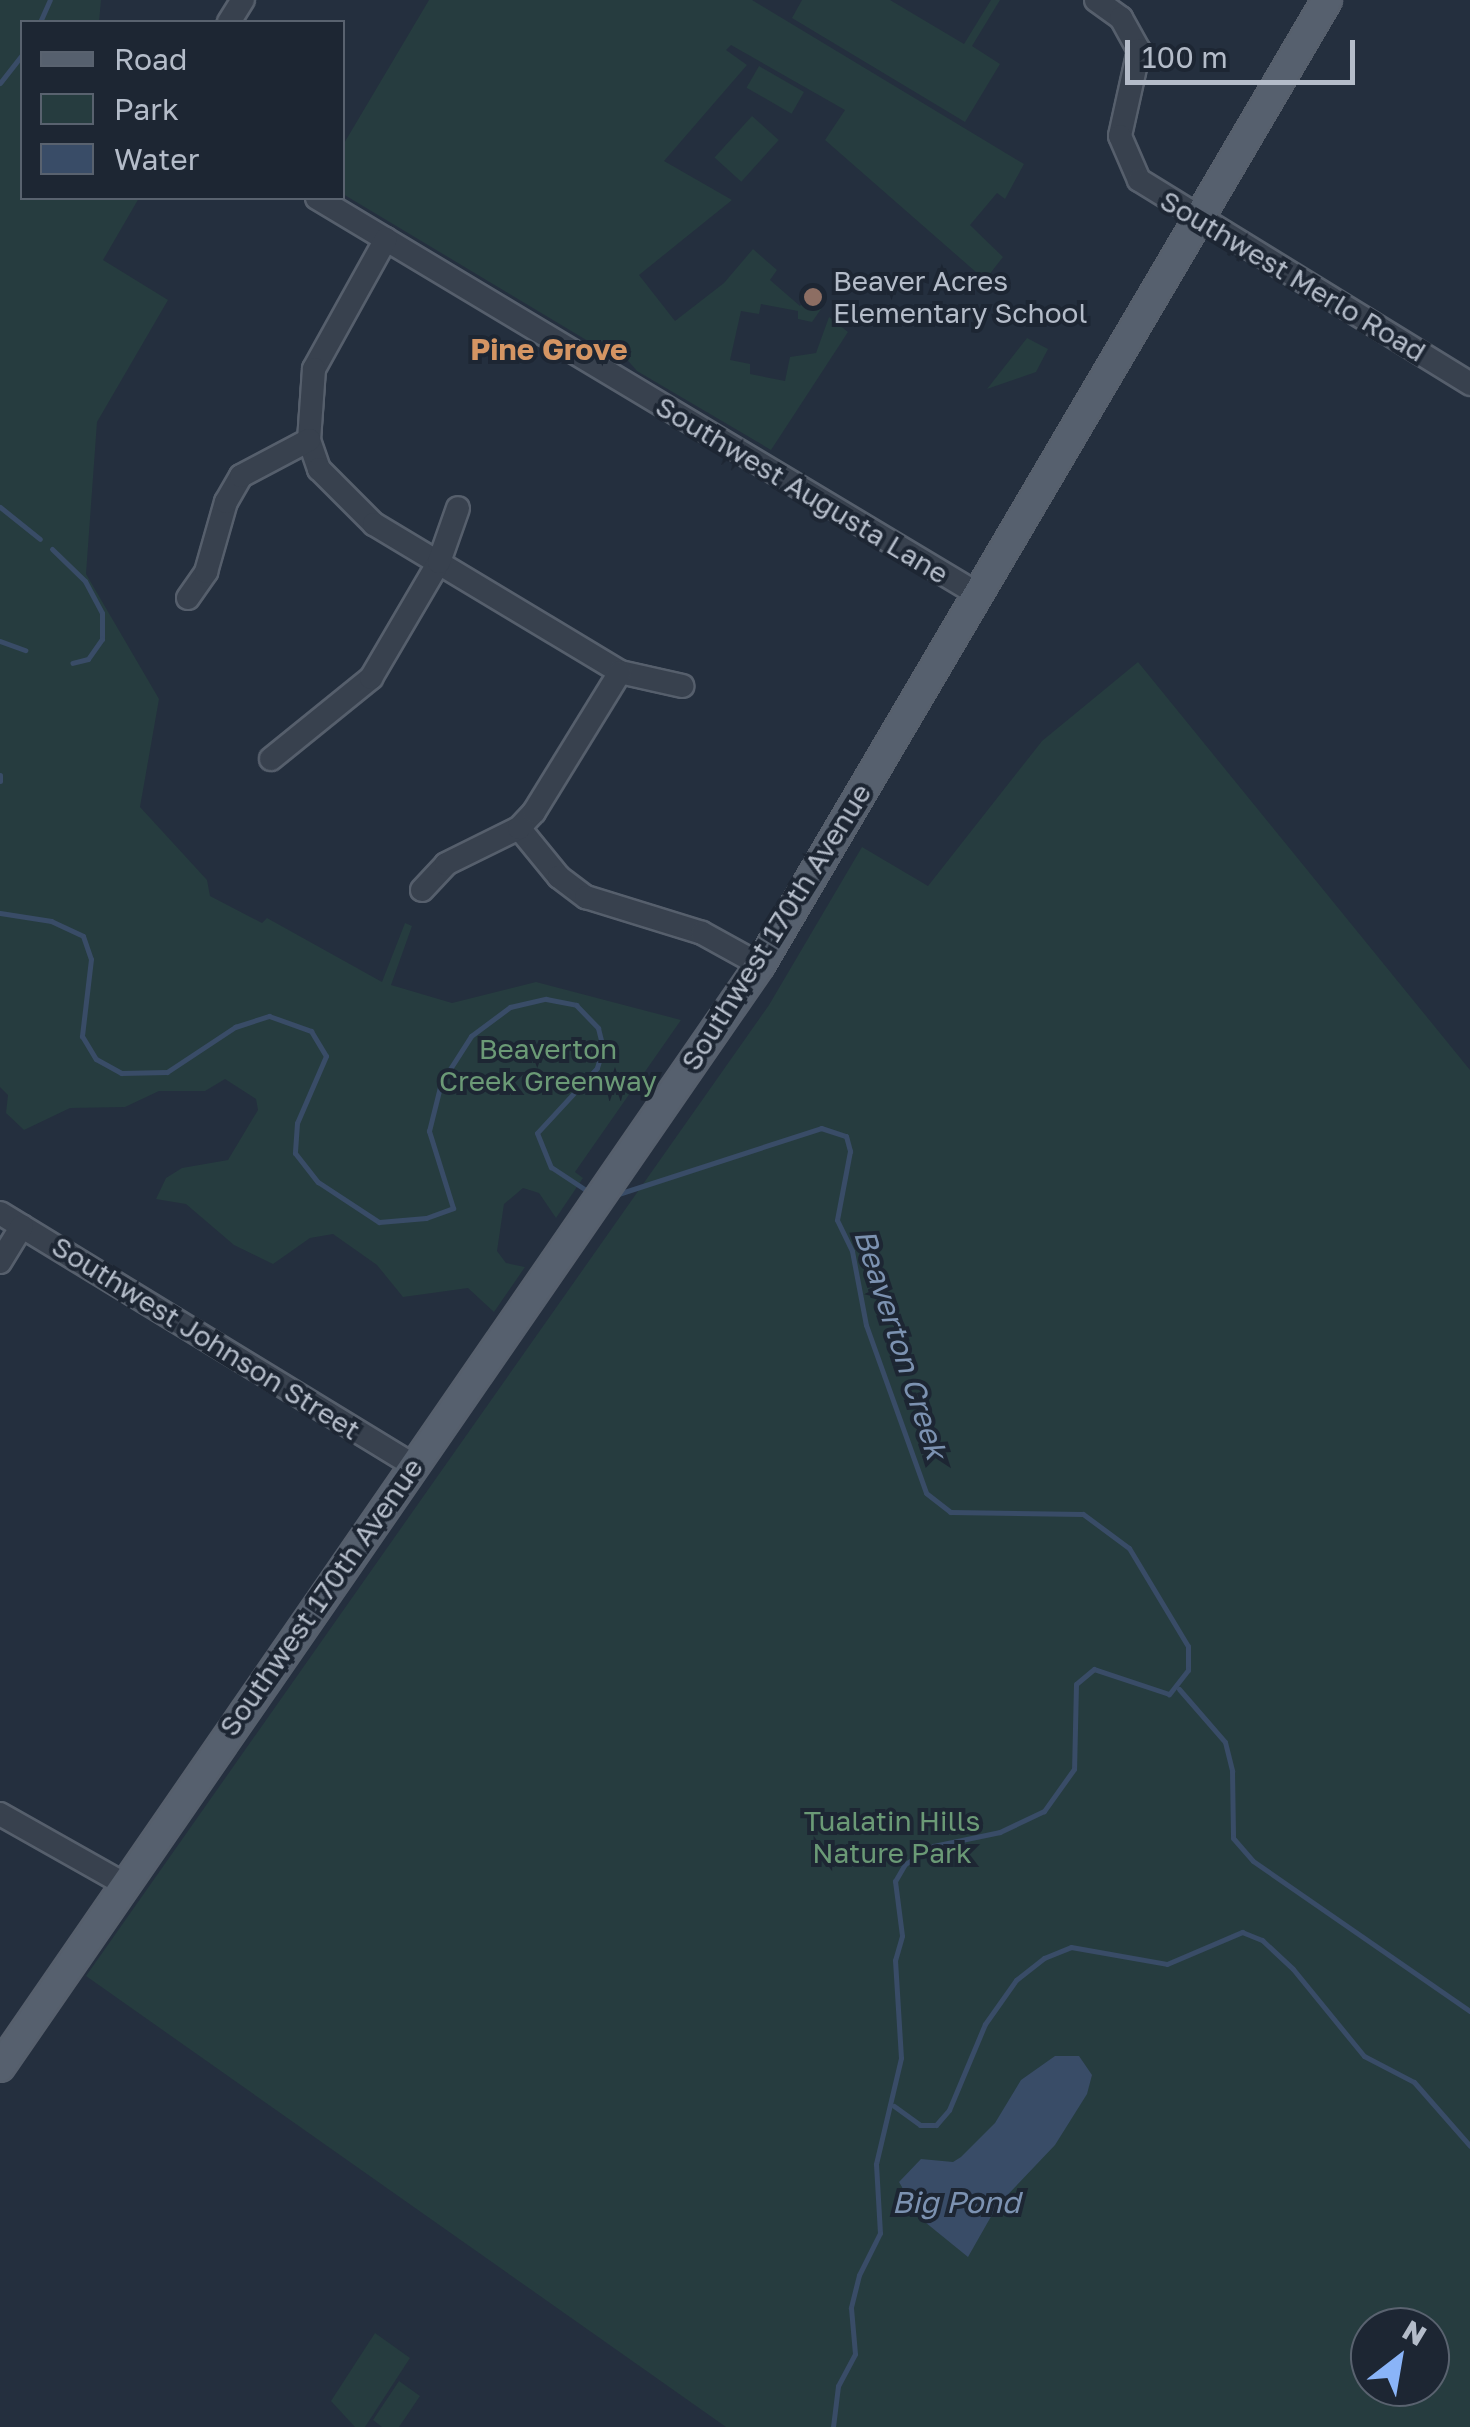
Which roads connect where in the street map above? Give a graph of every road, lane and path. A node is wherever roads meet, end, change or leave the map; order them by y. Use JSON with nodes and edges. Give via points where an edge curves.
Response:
{"nodes":[{"id":1,"x":1096,"y":0,"type":"edge"},
{"id":2,"x":1327,"y":0,"type":"edge"},
{"id":3,"x":320,"y":200,"type":"edge"},
{"id":4,"x":1200,"y":220,"type":"junction"},
{"id":5,"x":386,"y":239,"type":"junction"},
{"id":6,"x":1470,"y":384,"type":"edge"},
{"id":7,"x":309,"y":440,"type":"junction"},
{"id":8,"x":458,"y":508,"type":"dead end"},
{"id":9,"x":439,"y":562,"type":"junction"},
{"id":10,"x":980,"y":595,"type":"junction"},
{"id":11,"x":188,"y":598,"type":"dead end"},
{"id":12,"x":620,"y":672,"type":"junction"},
{"id":13,"x":682,"y":686,"type":"dead end"},
{"id":14,"x":270,"y":759,"type":"dead end"},
{"id":15,"x":519,"y":828,"type":"junction"},
{"id":16,"x":422,"y":890,"type":"dead end"},
{"id":17,"x":760,"y":965,"type":"junction"},
{"id":18,"x":0,"y":1213,"type":"edge"},
{"id":19,"x":22,"y":1226,"type":"junction"},
{"id":20,"x":0,"y":1262,"type":"edge"},
{"id":21,"x":412,"y":1464,"type":"junction"},
{"id":22,"x":0,"y":1814,"type":"edge"},
{"id":23,"x":124,"y":1884,"type":"junction"},
{"id":24,"x":0,"y":2066,"type":"edge"}],
"edges":[{"from":1,"to":4,"type":"street","name":"Southwest Merlo Road","via":[[1121,18],[1138,50],[1121,122],[1128,167],[1154,193]]},
{"from":2,"to":4,"type":"main road","name":"Southwest 170th Avenue"},
{"from":3,"to":5,"type":"street","name":"Southwest Augusta Lane"},
{"from":4,"to":6,"type":"street","name":"Southwest Merlo Road"},
{"from":4,"to":10,"type":"main road","name":"Southwest 170th Avenue"},
{"from":5,"to":7,"type":"street","via":[[314,369]]},
{"from":5,"to":10,"type":"street","name":"Southwest Augusta Lane"},
{"from":7,"to":9,"type":"street","via":[[319,469],[343,497]]},
{"from":7,"to":11,"type":"street","via":[[241,476],[226,502],[206,572]]},
{"from":8,"to":9,"type":"street"},
{"from":9,"to":12,"type":"street"},
{"from":9,"to":14,"type":"street","via":[[358,694]]},
{"from":10,"to":17,"type":"main road","name":"Southwest 170th Avenue"},
{"from":12,"to":13,"type":"street"},
{"from":12,"to":15,"type":"street"},
{"from":15,"to":16,"type":"street","via":[[446,864]]},
{"from":15,"to":17,"type":"street","via":[[550,868],[586,897],[702,933]]},
{"from":17,"to":21,"type":"main road","name":"Southwest 170th Avenue"},
{"from":18,"to":19,"type":"street","name":"Southwest Johnson Street"},
{"from":19,"to":20,"type":"street"},
{"from":19,"to":21,"type":"street","name":"Southwest Johnson Street"},
{"from":21,"to":23,"type":"main road","name":"Southwest 170th Avenue"},
{"from":22,"to":23,"type":"street"},
{"from":23,"to":24,"type":"main road","name":"Southwest 170th Avenue"}]}
